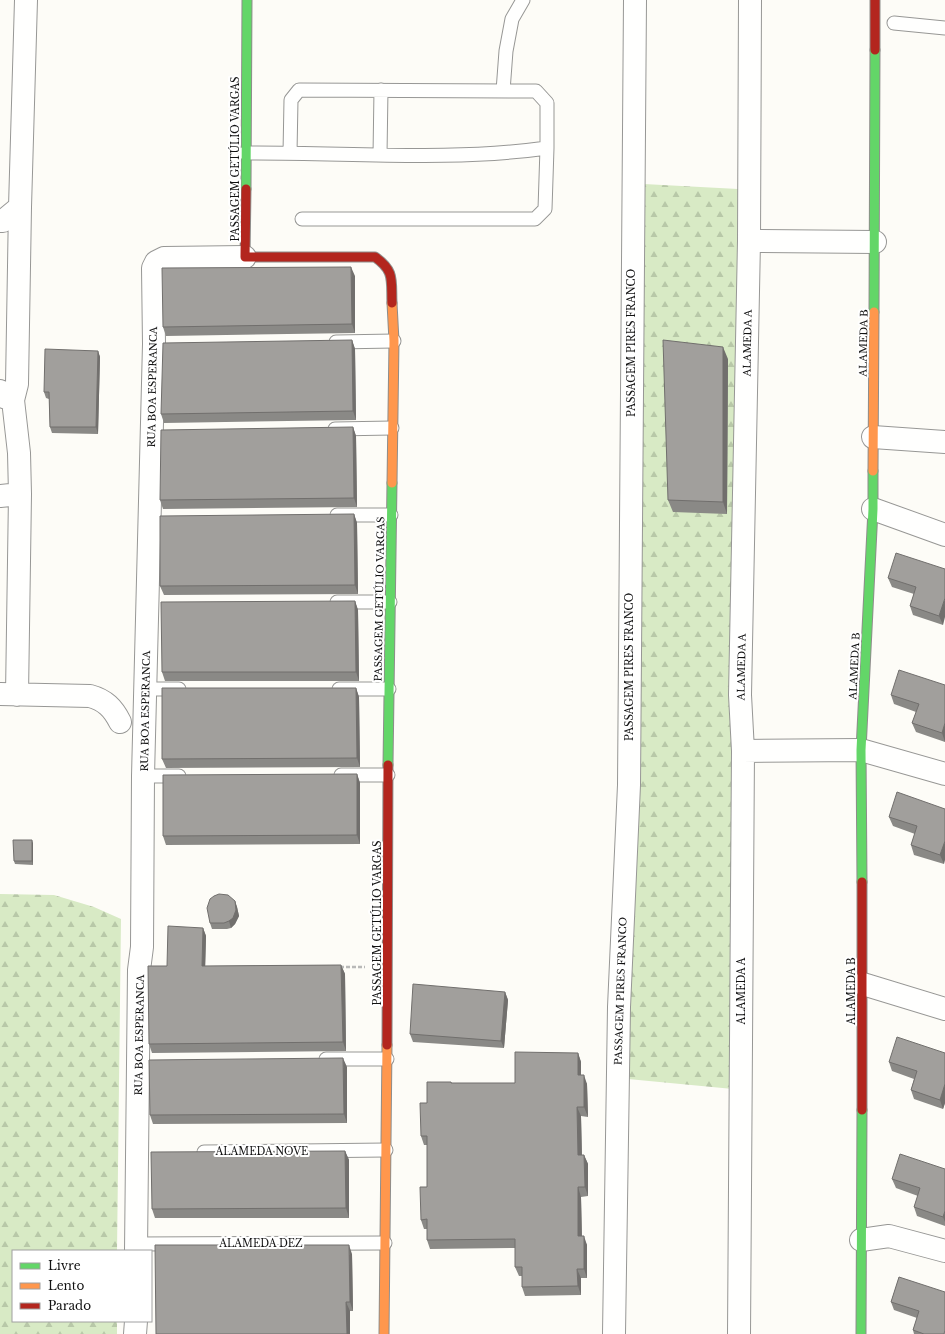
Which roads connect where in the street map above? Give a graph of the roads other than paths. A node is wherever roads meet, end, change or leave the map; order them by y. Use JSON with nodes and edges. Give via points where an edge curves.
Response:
{"nodes":[{"id":1,"x":26,"y":0,"type":"edge"},
{"id":2,"x":247,"y":0,"type":"edge"},
{"id":3,"x":523,"y":0,"type":"edge"},
{"id":4,"x":635,"y":0,"type":"edge"},
{"id":5,"x":750,"y":0,"type":"edge"},
{"id":6,"x":874,"y":0,"type":"edge"},
{"id":7,"x":894,"y":23,"type":"dead end"},
{"id":8,"x":945,"y":28,"type":"edge"},
{"id":9,"x":381,"y":90,"type":"junction"},
{"id":10,"x":503,"y":91,"type":"junction"},
{"id":11,"x":547,"y":148,"type":"junction"},
{"id":12,"x":245,"y":153,"type":"junction"},
{"id":13,"x":290,"y":153,"type":"junction"},
{"id":14,"x":380,"y":155,"type":"junction"},
{"id":15,"x":20,"y":207,"type":"junction"},
{"id":16,"x":302,"y":219,"type":"dead end"},
{"id":17,"x":0,"y":221,"type":"edge"},
{"id":18,"x":749,"y":241,"type":"junction"},
{"id":19,"x":875,"y":242,"type":"junction"},
{"id":20,"x":245,"y":256,"type":"junction"},
{"id":21,"x":394,"y":341,"type":"junction"},
{"id":22,"x":322,"y":342,"type":"edge"},
{"id":23,"x":6,"y":395,"type":"edge"},
{"id":24,"x":392,"y":428,"type":"junction"},
{"id":25,"x":322,"y":429,"type":"edge"},
{"id":26,"x":873,"y":437,"type":"junction"},
{"id":27,"x":945,"y":442,"type":"edge"},
{"id":28,"x":10,"y":495,"type":"edge"},
{"id":29,"x":873,"y":509,"type":"junction"},
{"id":30,"x":391,"y":515,"type":"junction"},
{"id":31,"x":321,"y":516,"type":"edge"},
{"id":32,"x":945,"y":535,"type":"edge"},
{"id":33,"x":328,"y":602,"type":"edge"},
{"id":34,"x":390,"y":602,"type":"junction"},
{"id":35,"x":145,"y":689,"type":"junction"},
{"id":36,"x":192,"y":689,"type":"edge"},
{"id":37,"x":326,"y":689,"type":"edge"},
{"id":38,"x":389,"y":689,"type":"junction"},
{"id":39,"x":8,"y":694,"type":"edge"},
{"id":40,"x":120,"y":722,"type":"dead end"},
{"id":41,"x":861,"y":750,"type":"junction"},
{"id":42,"x":743,"y":751,"type":"junction"},
{"id":43,"x":945,"y":774,"type":"edge"},
{"id":44,"x":388,"y":775,"type":"junction"},
{"id":45,"x":143,"y":776,"type":"junction"},
{"id":46,"x":190,"y":776,"type":"edge"},
{"id":47,"x":332,"y":776,"type":"edge"},
{"id":48,"x":863,"y":984,"type":"junction"},
{"id":49,"x":945,"y":1009,"type":"edge"},
{"id":50,"x":317,"y":1059,"type":"edge"},
{"id":51,"x":387,"y":1059,"type":"junction"},
{"id":52,"x":386,"y":1150,"type":"junction"},
{"id":53,"x":192,"y":1152,"type":"edge"},
{"id":54,"x":861,"y":1240,"type":"junction"},
{"id":55,"x":385,"y":1243,"type":"junction"},
{"id":56,"x":136,"y":1247,"type":"edge"},
{"id":57,"x":945,"y":1251,"type":"edge"},
{"id":58,"x":136,"y":1322,"type":"edge"},
{"id":59,"x":135,"y":1334,"type":"edge"},
{"id":60,"x":384,"y":1334,"type":"edge"},
{"id":61,"x":614,"y":1334,"type":"edge"},
{"id":62,"x":739,"y":1334,"type":"edge"},
{"id":63,"x":861,"y":1334,"type":"edge"}],
"edges":[{"from":1,"to":15,"type":"street"},
{"from":2,"to":12,"type":"street","name":"PASSAGEM GETÚLIO VARGAS"},
{"from":3,"to":10,"type":"lane","via":[[512,19]]},
{"from":4,"to":61,"type":"street","name":"PASSAGEM PIRES FRANCO","via":[[629,785],[619,1007]]},
{"from":5,"to":18,"type":"street","name":"ALAMEDA A"},
{"from":6,"to":19,"type":"street","name":"ALAMEDA B"},
{"from":7,"to":8,"type":"lane"},
{"from":9,"to":10,"type":"lane"},
{"from":9,"to":13,"type":"lane","via":[[300,90],[291,100]]},
{"from":9,"to":14,"type":"lane"},
{"from":10,"to":11,"type":"lane","via":[[536,91],[547,103]]},
{"from":11,"to":14,"type":"lane","via":[[522,152],[436,156]]},
{"from":11,"to":16,"type":"lane","via":[[545,209],[535,219]]},
{"from":12,"to":13,"type":"lane"},
{"from":12,"to":20,"type":"street","name":"PASSAGEM GETÚLIO VARGAS"},
{"from":13,"to":14,"type":"lane"},
{"from":15,"to":17,"type":"street"},
{"from":15,"to":23,"type":"street","via":[[17,384]]},
{"from":18,"to":19,"type":"street"},
{"from":18,"to":42,"type":"street","name":"ALAMEDA A","via":[[740,695]]},
{"from":19,"to":26,"type":"street","name":"ALAMEDA B"},
{"from":20,"to":21,"type":"street","name":"PASSAGEM GETÚLIO VARGAS","via":[[375,257],[385,264],[391,274]]},
{"from":20,"to":35,"type":"street","name":"RUA BOA ESPERANCA","via":[[164,258],[156,262],[153,268],[162,344],[155,603]]},
{"from":21,"to":22,"type":"lane"},
{"from":21,"to":24,"type":"street","name":"PASSAGEM GETÚLIO VARGAS"},
{"from":23,"to":28,"type":"street","via":[[19,453]]},
{"from":24,"to":25,"type":"lane"},
{"from":24,"to":30,"type":"street","name":"PASSAGEM GETÚLIO VARGAS"},
{"from":26,"to":27,"type":"street"},
{"from":26,"to":29,"type":"street","name":"ALAMEDA B"},
{"from":28,"to":39,"type":"street"},
{"from":29,"to":32,"type":"street"},
{"from":29,"to":41,"type":"street","name":"ALAMEDA B"},
{"from":30,"to":31,"type":"lane"},
{"from":30,"to":34,"type":"street","name":"PASSAGEM GETÚLIO VARGAS"},
{"from":33,"to":34,"type":"lane"},
{"from":34,"to":38,"type":"street","name":"PASSAGEM GETÚLIO VARGAS"},
{"from":35,"to":36,"type":"lane"},
{"from":35,"to":45,"type":"street","name":"RUA BOA ESPERANCA"},
{"from":37,"to":38,"type":"lane"},
{"from":38,"to":44,"type":"street","name":"PASSAGEM GETÚLIO VARGAS"},
{"from":39,"to":40,"type":"street","via":[[90,696],[108,704]]},
{"from":41,"to":42,"type":"street"},
{"from":41,"to":43,"type":"street"},
{"from":41,"to":48,"type":"street","name":"ALAMEDA B"},
{"from":42,"to":62,"type":"street","name":"ALAMEDA A"},
{"from":44,"to":47,"type":"lane"},
{"from":44,"to":51,"type":"street","name":"PASSAGEM GETÚLIO VARGAS"},
{"from":45,"to":46,"type":"lane"},
{"from":45,"to":56,"type":"street","name":"RUA BOA ESPERANCA","via":[[142,947],[139,970],[146,1061],[145,1152]]},
{"from":48,"to":49,"type":"street"},
{"from":48,"to":54,"type":"street","name":"ALAMEDA B"},
{"from":50,"to":51,"type":"lane"},
{"from":51,"to":52,"type":"street","name":"PASSAGEM GETÚLIO VARGAS"},
{"from":52,"to":53,"type":"lane","name":"ALAMEDA NOVE"},
{"from":52,"to":55,"type":"street","name":"PASSAGEM GETÚLIO VARGAS"},
{"from":54,"to":57,"type":"street","via":[[889,1236]]},
{"from":54,"to":63,"type":"street","name":"ALAMEDA B"},
{"from":55,"to":56,"type":"lane","name":"ALAMEDA DEZ"},
{"from":55,"to":60,"type":"street","name":"PASSAGEM GETÚLIO VARGAS"},
{"from":58,"to":59,"type":"street"}]}
